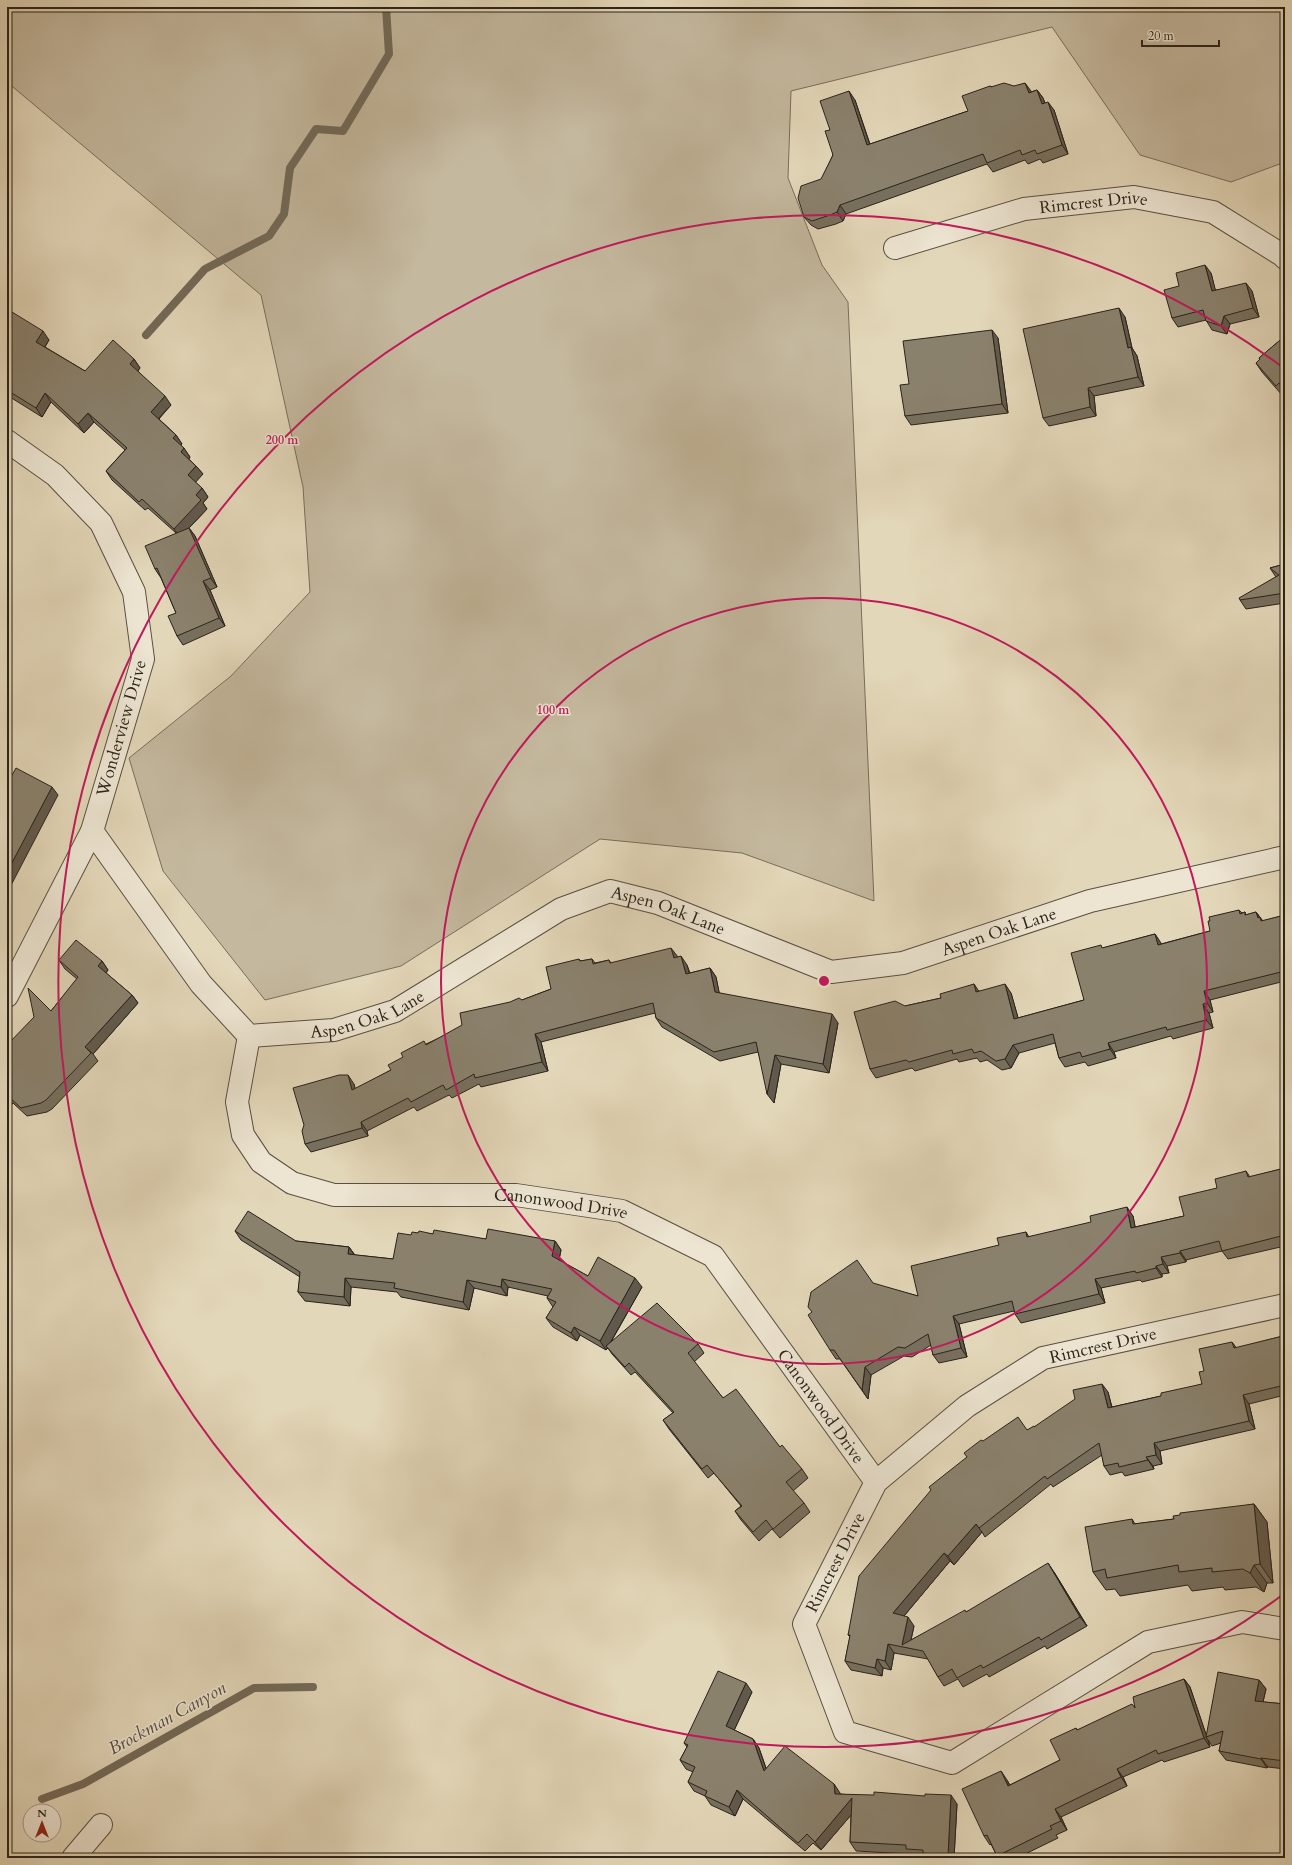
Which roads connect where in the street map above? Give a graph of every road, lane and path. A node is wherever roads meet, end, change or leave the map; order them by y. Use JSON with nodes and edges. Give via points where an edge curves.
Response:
{"nodes":[{"id":1,"x":895,"y":248,"type":"dead end"},
{"id":2,"x":1285,"y":258,"type":"edge"},
{"id":3,"x":7,"y":441,"type":"edge"},
{"id":4,"x":92,"y":830,"type":"junction"},
{"id":5,"x":1285,"y":857,"type":"edge"},
{"id":6,"x":7,"y":996,"type":"edge"},
{"id":7,"x":249,"y":1036,"type":"junction"},
{"id":8,"x":1285,"y":1305,"type":"edge"},
{"id":9,"x":876,"y":1482,"type":"junction"},
{"id":10,"x":1285,"y":1629,"type":"edge"},
{"id":11,"x":101,"y":1825,"type":"dead end"},
{"id":12,"x":73,"y":1858,"type":"edge"}],
"edges":[{"from":1,"to":2,"type":"street","name":"Rimcrest Drive","via":[[1024,209],[1134,197],[1213,212]]},
{"from":3,"to":4,"type":"street","name":"Wonderview Drive","via":[[55,475],[101,523],[134,592],[143,659]]},
{"from":4,"to":6,"type":"street","name":"Wonderview Drive"},
{"from":4,"to":7,"type":"street","via":[[201,984]]},
{"from":5,"to":7,"type":"street","name":"Aspen Oak Lane","via":[[1090,901],[903,963],[831,972],[658,903],[610,891],[561,909],[394,1011],[334,1030]]},
{"from":7,"to":9,"type":"street","name":"Canonwood Drive","via":[[237,1102],[243,1135],[262,1162],[292,1183],[334,1195],[516,1195],[622,1211],[713,1256]]},
{"from":8,"to":9,"type":"street","name":"Rimcrest Drive","via":[[1043,1358],[967,1406]]},
{"from":9,"to":10,"type":"street","name":"Rimcrest Drive","via":[[804,1624],[845,1732],[952,1763],[1148,1642],[1242,1622]]},
{"from":11,"to":12,"type":"street"}]}
